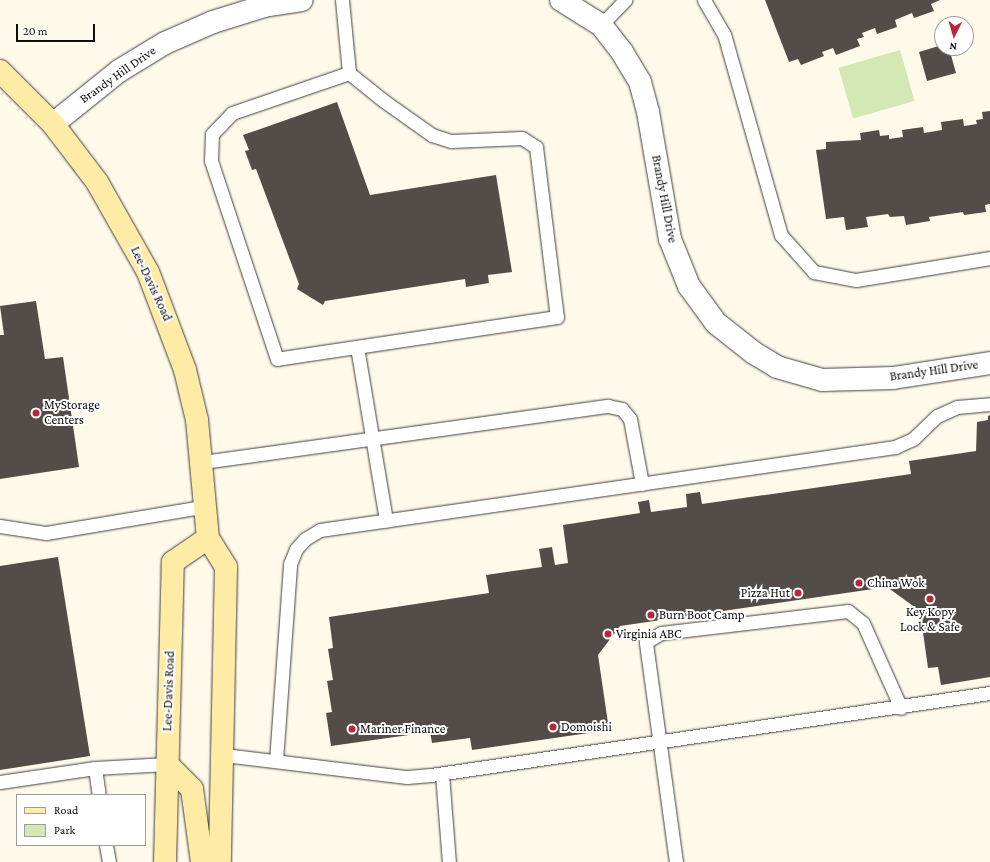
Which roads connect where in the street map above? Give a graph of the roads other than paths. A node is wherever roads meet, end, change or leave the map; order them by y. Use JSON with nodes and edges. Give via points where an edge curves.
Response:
{"nodes":[{"id":1,"x":302,"y":0,"type":"edge"},
{"id":2,"x":342,"y":0,"type":"edge"},
{"id":3,"x":561,"y":0,"type":"edge"},
{"id":4,"x":625,"y":0,"type":"edge"},
{"id":5,"x":704,"y":0,"type":"edge"},
{"id":6,"x":601,"y":25,"type":"junction"},
{"id":7,"x":0,"y":71,"type":"edge"},
{"id":8,"x":349,"y":73,"type":"junction"},
{"id":9,"x":53,"y":124,"type":"junction"},
{"id":10,"x":990,"y":258,"type":"edge"},
{"id":11,"x":358,"y":347,"type":"junction"},
{"id":12,"x":990,"y":363,"type":"edge"},
{"id":13,"x":990,"y":404,"type":"edge"},
{"id":14,"x":372,"y":438,"type":"junction"},
{"id":15,"x":203,"y":462,"type":"junction"},
{"id":16,"x":642,"y":484,"type":"junction"},
{"id":17,"x":206,"y":506,"type":"junction"},
{"id":18,"x":386,"y":521,"type":"junction"},
{"id":19,"x":0,"y":526,"type":"edge"},
{"id":20,"x":208,"y":538,"type":"junction"},
{"id":21,"x":990,"y":694,"type":"edge"},
{"id":22,"x":901,"y":708,"type":"junction"},
{"id":23,"x":659,"y":741,"type":"junction"},
{"id":24,"x":224,"y":755,"type":"junction"},
{"id":25,"x":276,"y":761,"type":"junction"},
{"id":26,"x":167,"y":764,"type":"junction"},
{"id":27,"x":95,"y":768,"type":"junction"},
{"id":28,"x":442,"y":774,"type":"junction"},
{"id":29,"x":0,"y":782,"type":"edge"},
{"id":30,"x":99,"y":794,"type":"edge"},
{"id":31,"x":106,"y":846,"type":"edge"},
{"id":32,"x":109,"y":862,"type":"edge"},
{"id":33,"x":165,"y":862,"type":"edge"},
{"id":34,"x":202,"y":862,"type":"edge"},
{"id":35,"x":220,"y":862,"type":"edge"},
{"id":36,"x":449,"y":862,"type":"edge"},
{"id":37,"x":676,"y":862,"type":"edge"}],
"edges":[{"from":1,"to":9,"type":"street","name":"Brandy Hill Drive","via":[[264,6],[213,22],[164,43],[119,71]]},
{"from":2,"to":8,"type":"lane"},
{"from":3,"to":6,"type":"street","name":"Brandy Hill Drive"},
{"from":4,"to":6,"type":"lane"},
{"from":5,"to":10,"type":"lane","via":[[724,34],[781,235],[814,272],[856,280]]},
{"from":6,"to":12,"type":"street","name":"Brandy Hill Drive","via":[[622,52],[640,82],[648,112],[670,239],[689,286],[716,323],[754,353],[777,367],[822,380],[893,378]]},
{"from":7,"to":9,"type":"main road","name":"Lee-Davis Road"},
{"from":8,"to":11,"type":"lane","via":[[232,113],[212,134],[211,161],[277,359]]},
{"from":8,"to":11,"type":"lane","via":[[432,136],[451,141],[522,138],[536,147],[557,317]]},
{"from":9,"to":15,"type":"main road","name":"Lee-Davis Road","via":[[96,182],[148,272],[185,370],[197,420]]},
{"from":11,"to":14,"type":"lane"},
{"from":13,"to":16,"type":"lane","via":[[956,407],[938,416],[913,439],[895,447]]},
{"from":14,"to":15,"type":"lane"},
{"from":14,"to":16,"type":"lane","via":[[608,406],[622,410],[630,419]]},
{"from":14,"to":18,"type":"lane"},
{"from":15,"to":17,"type":"main road","name":"Lee-Davis Road"},
{"from":16,"to":18,"type":"lane"},
{"from":17,"to":19,"type":"lane","via":[[46,534]]},
{"from":17,"to":20,"type":"main road","name":"Lee-Davis Road"},
{"from":18,"to":25,"type":"lane","via":[[320,530],[305,539],[296,549],[290,564]]},
{"from":20,"to":24,"type":"main road","name":"Lee-Davis Road","via":[[226,567]]},
{"from":20,"to":26,"type":"main road","name":"Lee-Davis Road","via":[[173,562]]},
{"from":21,"to":22,"type":"lane"},
{"from":22,"to":23,"type":"lane"},
{"from":22,"to":23,"type":"lane","via":[[862,623],[848,611],[661,633],[646,642]]},
{"from":23,"to":28,"type":"lane"},
{"from":23,"to":37,"type":"lane"},
{"from":24,"to":25,"type":"lane"},
{"from":24,"to":35,"type":"main road","name":"Lee-Davis Road"},
{"from":25,"to":28,"type":"lane","via":[[407,777]]},
{"from":26,"to":27,"type":"lane"},
{"from":26,"to":33,"type":"main road","name":"Lee-Davis Road"},
{"from":26,"to":34,"type":"main road","via":[[192,789]]},
{"from":27,"to":29,"type":"lane"},
{"from":27,"to":30,"type":"lane"},
{"from":28,"to":36,"type":"lane"},
{"from":31,"to":32,"type":"lane"}]}
